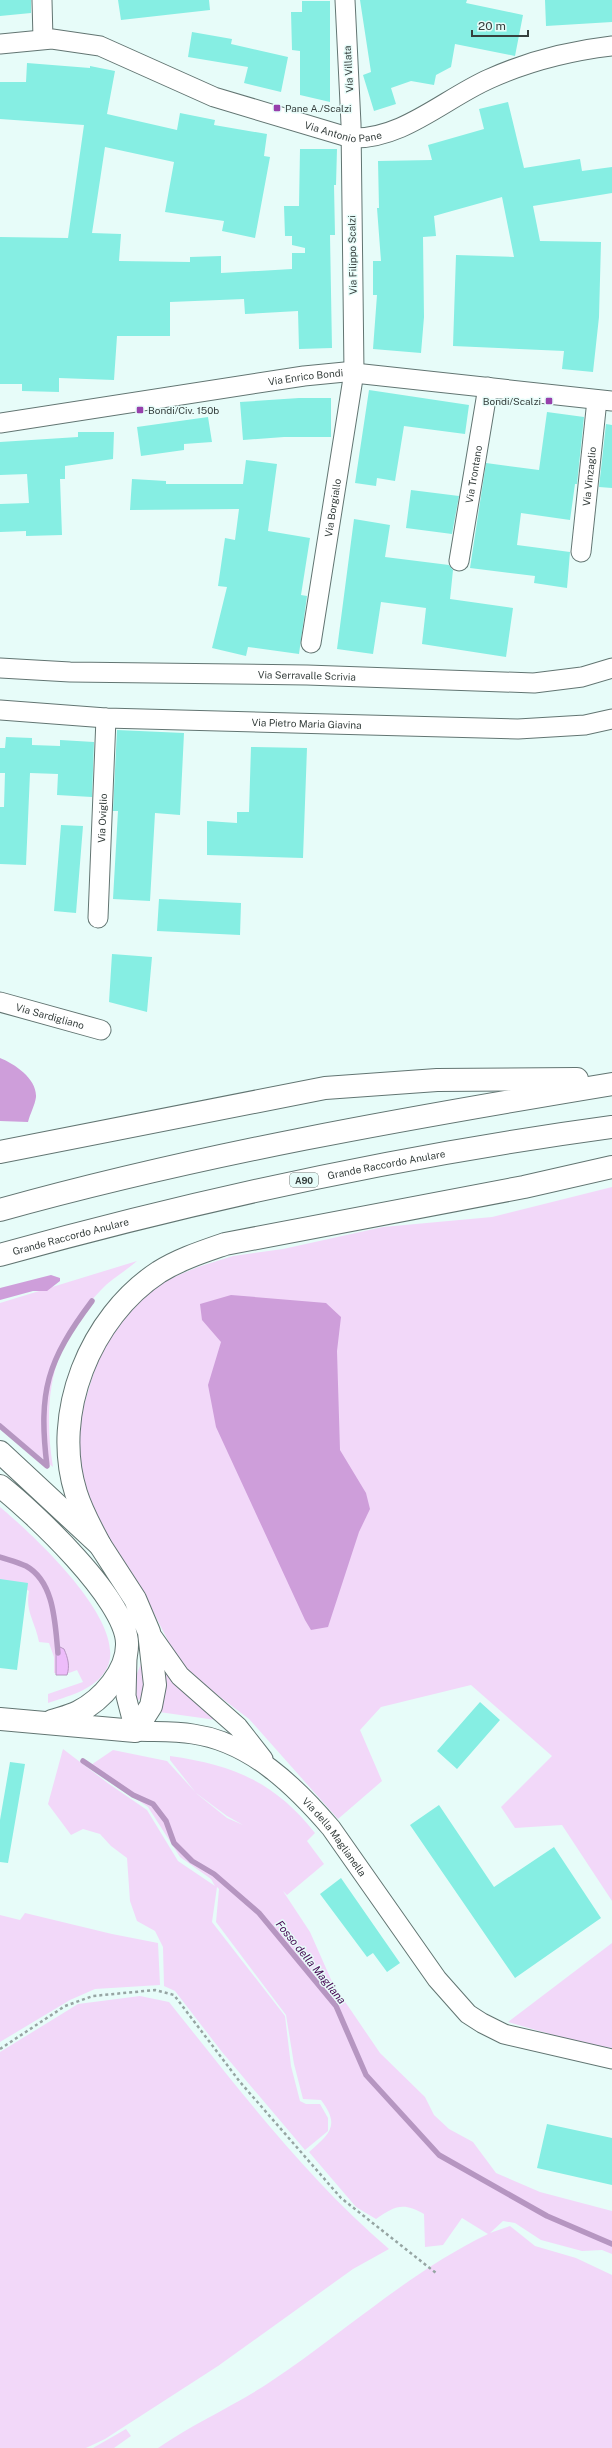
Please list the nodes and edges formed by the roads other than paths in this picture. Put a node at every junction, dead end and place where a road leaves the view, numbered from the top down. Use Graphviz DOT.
graph roads {
  1 [pos="42,0"];
  2 [pos="345,0"];
  3 [pos="43,39"];
  4 [pos="0,44"];
  5 [pos="612,46"];
  6 [pos="351,138"];
  7 [pos="354,372"];
  8 [pos="488,387"];
  9 [pos="605,400"];
  10 [pos="0,423"];
  11 [pos="581,552"];
  12 [pos="460,560"];
  13 [pos="311,642"];
  14 [pos="0,668"];
  15 [pos="612,668"];
  16 [pos="0,710"];
  17 [pos="106,718"];
  18 [pos="612,719"];
  19 [pos="98,918"];
  20 [pos="0,1002"];
  21 [pos="101,1030"];
  22 [pos="612,1079"];
  23 [pos="612,1084"];
  24 [pos="612,1127"];
  25 [pos="0,1152"];
  26 [pos="612,1168"];
  27 [pos="2,1209"];
  28 [pos="0,1255"];
  29 [pos="0,1452"];
  30 [pos="0,1486"];
  31 [pos="100,1546"];
  32 [pos="149,1632"];
  33 [pos="127,1644"];
  34 [pos="0,1719"];
  35 [pos="45,1724"];
  36 [pos="135,1730"];
  37 [pos="273,1771"];
  38 [pos="612,2059"];
  1 -- 3 [label="street"];
  2 -- 6 [label="street, Via Villata"];
  3 -- 4 [label="street, Via Antonio Pane"];
  3 -- 6 [label="street, Via Antonio Pane"];
  5 -- 6 [label="street, Via Antonio Pane"];
  6 -- 7 [label="street, Via Filippo Scalzi"];
  7 -- 8 [label="street, Via Enrico Bondi"];
  7 -- 10 [label="street, Via Enrico Bondi"];
  7 -- 13 [label="street, Via Borgiallo"];
  8 -- 9 [label="street, Via Enrico Bondi"];
  8 -- 12 [label="street, Via Trontano"];
  9 -- 11 [label="street, Via Vinzaglio"];
  14 -- 15 [label="street, Via Serravalle Scrivia"];
  16 -- 17 [label="street, Via Pietro Maria Giavina"];
  17 -- 18 [label="street, Via Pietro Maria Giavina"];
  17 -- 19 [label="street, Via Oviglio"];
  20 -- 21 [label="street, Via Sardigliano"];
  22 -- 25 [label="main road"];
  23 -- 27 [label="main road"];
  24 -- 28 [label="main road, Grande Raccordo Anulare / A90"];
  26 -- 31 [label="main road"];
  29 -- 31 [label="main road"];
  30 -- 33 [label="main road"];
  31 -- 32 [label="main road"];
  32 -- 36 [label="main road"];
  32 -- 37 [label="street"];
  33 -- 35 [label="main road"];
  33 -- 36 [label="street"];
  34 -- 35 [label="main road, Via della Maglianella"];
  35 -- 36 [label="main road, Via della Maglianella"];
  36 -- 37 [label="street, Via della Maglianella"];
  37 -- 38 [label="street, Via della Maglianella"];
}
